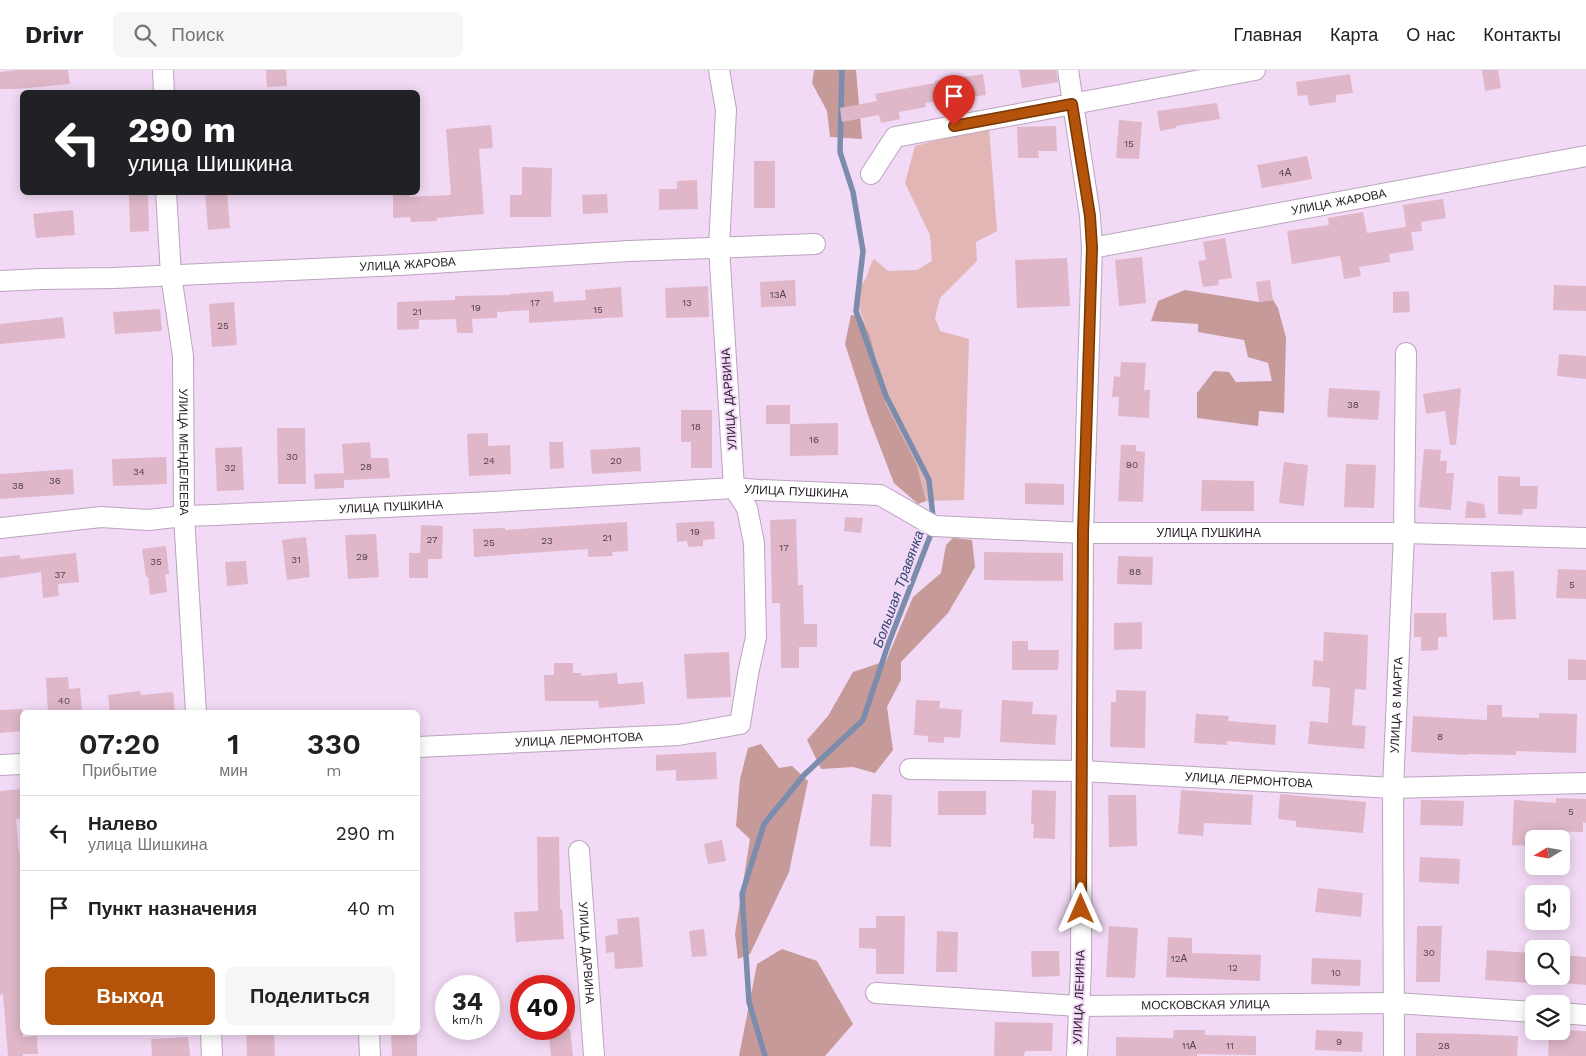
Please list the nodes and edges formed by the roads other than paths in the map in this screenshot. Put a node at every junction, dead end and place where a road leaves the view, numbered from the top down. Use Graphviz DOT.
graph roads {
  1 [pos="163,70"];
  2 [pos="719,70"];
  3 [pos="1068,70"];
  4 [pos="1255,70"];
  5 [pos="164,90"];
  6 [pos="1072,104"];
  7 [pos="1586,156"];
  8 [pos="871,174"];
  9 [pos="166,195"];
  10 [pos="815,244"];
  11 [pos="719,248"];
  12 [pos="1092,248"];
  13 [pos="171,275"];
  14 [pos="0,281"];
  15 [pos="1406,353"];
  16 [pos="734,488"];
  17 [pos="184,516"];
  18 [pos="0,528"];
  19 [pos="1083,533"];
  20 [pos="1404,533"];
  21 [pos="1586,538"];
  22 [pos="196,710"];
  23 [pos="740,724"];
  24 [pos="420,747"];
  25 [pos="20,764"];
  26 [pos="0,765"];
  27 [pos="910,768"];
  28 [pos="1082,771"];
  29 [pos="1586,783"];
  30 [pos="1393,788"];
  31 [pos="579,851"];
  32 [pos="876,993"];
  33 [pos="1395,1003"];
  34 [pos="1078,1006"];
  35 [pos="1525,1011"];
  36 [pos="1570,1014"];
  37 [pos="1586,1015"];
  38 [pos="211,1035"];
  39 [pos="369,1035"];
  40 [pos="212,1056"];
  41 [pos="370,1056"];
  42 [pos="594,1056"];
  43 [pos="1077,1056"];
  44 [pos="1394,1056"];
  1 -- 5 [label="street"];
  2 -- 11 [label="street, УЛИЦА ДАРВИНА"];
  3 -- 6 [label="street, УЛИЦА ЛЕНИНА"];
  4 -- 6 [label="street"];
  6 -- 8 [label="street"];
  6 -- 12 [label="street, УЛИЦА ЛЕНИНА"];
  7 -- 12 [label="street, УЛИЦА ЖАРОВА"];
  9 -- 13 [label="street, УЛИЦА МЕНДЕЛЕЕВА"];
  10 -- 11 [label="street, УЛИЦА ЖАРОВА"];
  11 -- 13 [label="street, УЛИЦА ЖАРОВА"];
  11 -- 16 [label="street, УЛИЦА ДАРВИНА"];
  12 -- 19 [label="street, УЛИЦА ЛЕНИНА"];
  13 -- 14 [label="street, УЛИЦА ЖАРОВА"];
  13 -- 17 [label="street, УЛИЦА МЕНДЕЛЕЕВА"];
  15 -- 20 [label="street, УЛИЦА 8 МАРТА"];
  16 -- 17 [label="street, УЛИЦА ПУШКИНА"];
  16 -- 19 [label="street, УЛИЦА ПУШКИНА"];
  16 -- 23 [label="street, УЛИЦА ДАРВИНА"];
  17 -- 18 [label="street, УЛИЦА ПУШКИНА"];
  17 -- 22 [label="street, УЛИЦА МЕНДЕЛЕЕВА"];
  19 -- 20 [label="street, УЛИЦА ПУШКИНА"];
  19 -- 28 [label="street, УЛИЦА ЛЕНИНА"];
  20 -- 21 [label="street, УЛИЦА ПУШКИНА"];
  20 -- 30 [label="street, УЛИЦА 8 МАРТА"];
  23 -- 24 [label="street, УЛИЦА ЛЕРМОНТОВА"];
  25 -- 26 [label="street"];
  27 -- 28 [label="street, УЛИЦА ЛЕРМОНТОВА"];
  28 -- 30 [label="street, УЛИЦА ЛЕРМОНТОВА"];
  28 -- 34 [label="street, УЛИЦА ЛЕНИНА"];
  29 -- 30 [label="street, УЛИЦА ЛЕРМОНТОВА"];
  30 -- 33 [label="street, УЛИЦА 8 МАРТА"];
  31 -- 42 [label="street, УЛИЦА ДАРВИНА"];
  32 -- 34 [label="street, МОСКОВСКАЯ УЛИЦА"];
  33 -- 34 [label="street, МОСКОВСКАЯ УЛИЦА"];
  33 -- 35 [label="street, МОСКОВСКАЯ УЛИЦА"];
  33 -- 44 [label="street, УЛИЦА 8 МАРТА"];
  34 -- 43 [label="street, УЛИЦА ЛЕНИНА"];
  36 -- 37 [label="street"];
  38 -- 40 [label="street"];
  39 -- 41 [label="street"];
}
